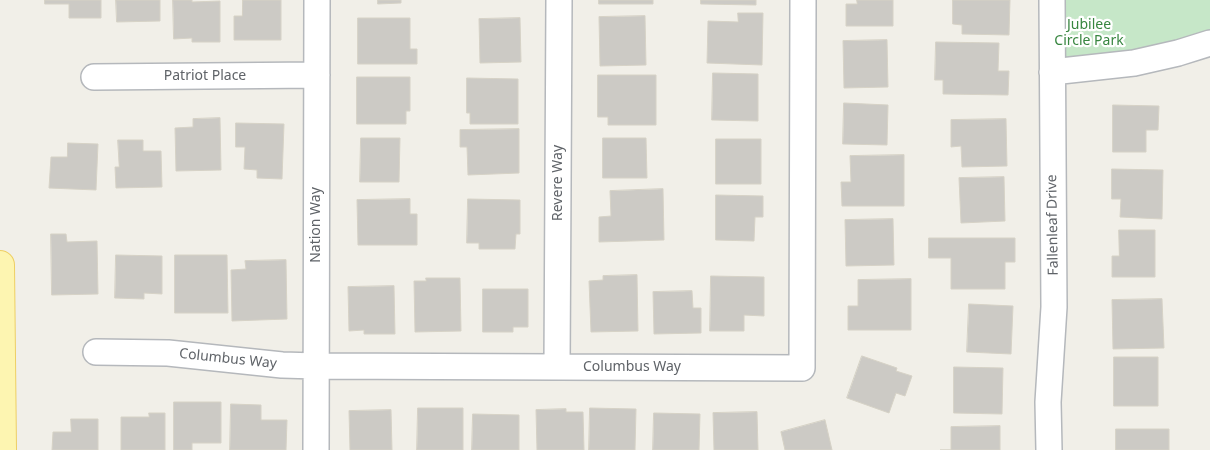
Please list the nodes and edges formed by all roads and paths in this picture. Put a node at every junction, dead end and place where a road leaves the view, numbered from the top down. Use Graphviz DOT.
graph roads {
  1 [pos="317,0"];
  2 [pos="559,0"];
  3 [pos="803,0"];
  4 [pos="1052,0"];
  5 [pos="1210,43"];
  6 [pos="1052,72"];
  7 [pos="316,75"];
  8 [pos="94,77"];
  9 [pos="0,265"];
  10 [pos="96,352"];
  11 [pos="0,357"];
  12 [pos="316,366"];
  13 [pos="557,367"];
  14 [pos="2,450"];
  15 [pos="316,450"];
  16 [pos="1049,450"];
  1 -- 7 [label="street, Nation Way"];
  2 -- 13 [label="street, Revere Way"];
  3 -- 13 [label="street, Columbus Way"];
  4 -- 6 [label="street, Fallenleaf Drive"];
  5 -- 6 [label="street"];
  6 -- 16 [label="street, Fallenleaf Drive"];
  7 -- 8 [label="street, Patriot Place"];
  7 -- 12 [label="street, Nation Way"];
  9 -- 11 [label="main road"];
  10 -- 12 [label="street, Columbus Way"];
  11 -- 14 [label="main road"];
  12 -- 13 [label="street, Columbus Way"];
  12 -- 15 [label="street, Nation Way"];
}
